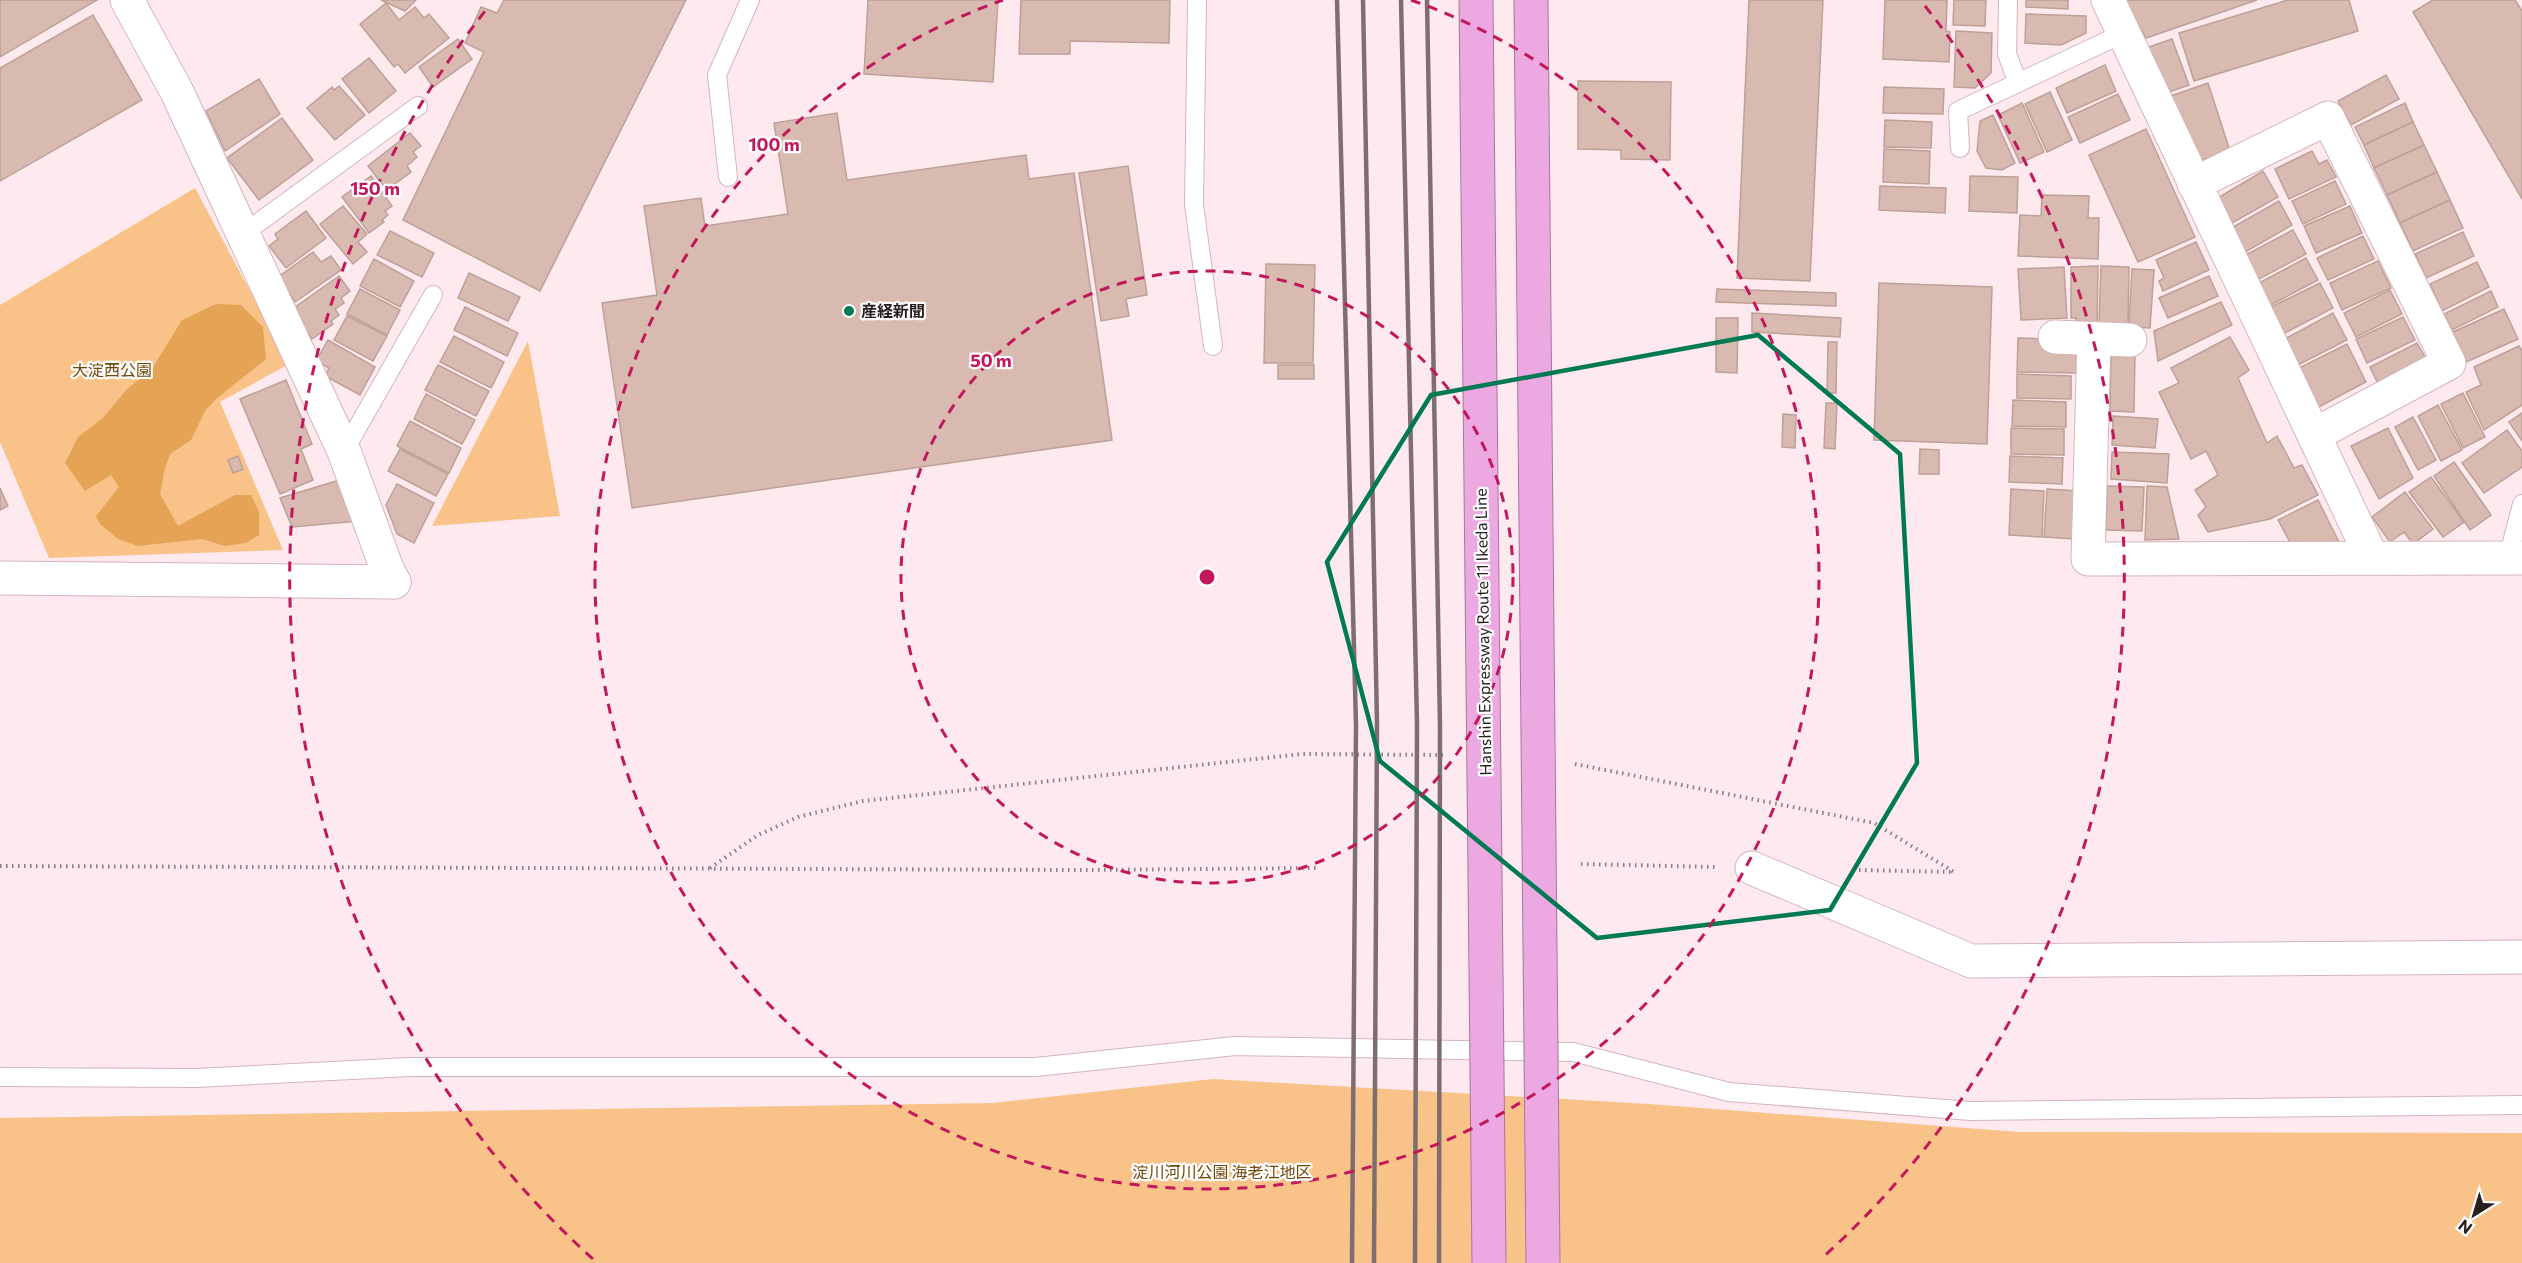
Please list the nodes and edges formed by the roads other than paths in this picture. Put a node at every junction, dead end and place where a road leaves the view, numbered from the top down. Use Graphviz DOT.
graph roads {
  1 [pos="127,0"];
  2 [pos="750,0"];
  3 [pos="1197,0"];
  4 [pos="1476,0"];
  5 [pos="1532,0"];
  6 [pos="2108,0"];
  7 [pos="2008,2"];
  8 [pos="2124,33"];
  9 [pos="2018,83"];
  10 [pos="418,106"];
  11 [pos="1960,148"];
  12 [pos="728,177"];
  13 [pos="2194,184"];
  14 [pos="243,234"];
  15 [pos="433,295"];
  16 [pos="2055,337"];
  17 [pos="2094,339"];
  18 [pos="2130,340"];
  19 [pos="1213,346"];
  20 [pos="2314,435"];
  21 [pos="344,451"];
  22 [pos="2522,504"];
  23 [pos="2372,558"];
  24 [pos="2515,558"];
  25 [pos="0,578"];
  26 [pos="1752,868"];
  27 [pos="2522,957"];
  28 [pos="0,1077"];
  29 [pos="2522,1106"];
  30 [pos="1489,1263"];
  31 [pos="1544,1263"];
  1 -- 14 [label="street"];
  2 -- 12 [label="lane"];
  3 -- 19 [label="lane"];
  4 -- 30 [label="highway, Hanshin Expressway Route 11 Ikeda Line, bridge"];
  5 -- 31 [label="highway, bridge"];
  6 -- 8 [label="street"];
  7 -- 9 [label="lane"];
  8 -- 9 [label="lane"];
  8 -- 13 [label="street"];
  9 -- 11 [label="lane"];
  10 -- 14 [label="lane"];
  13 -- 20 [label="street"];
  13 -- 20 [label="street"];
  14 -- 21 [label="street"];
  15 -- 21 [label="lane"];
  16 -- 17 [label="street"];
  17 -- 18 [label="street"];
  17 -- 23 [label="street"];
  20 -- 23 [label="street"];
  21 -- 25 [label="street"];
  22 -- 24 [label="lane"];
  23 -- 24 [label="street"];
  26 -- 27 [label="street"];
  28 -- 29 [label="lane"];
}
